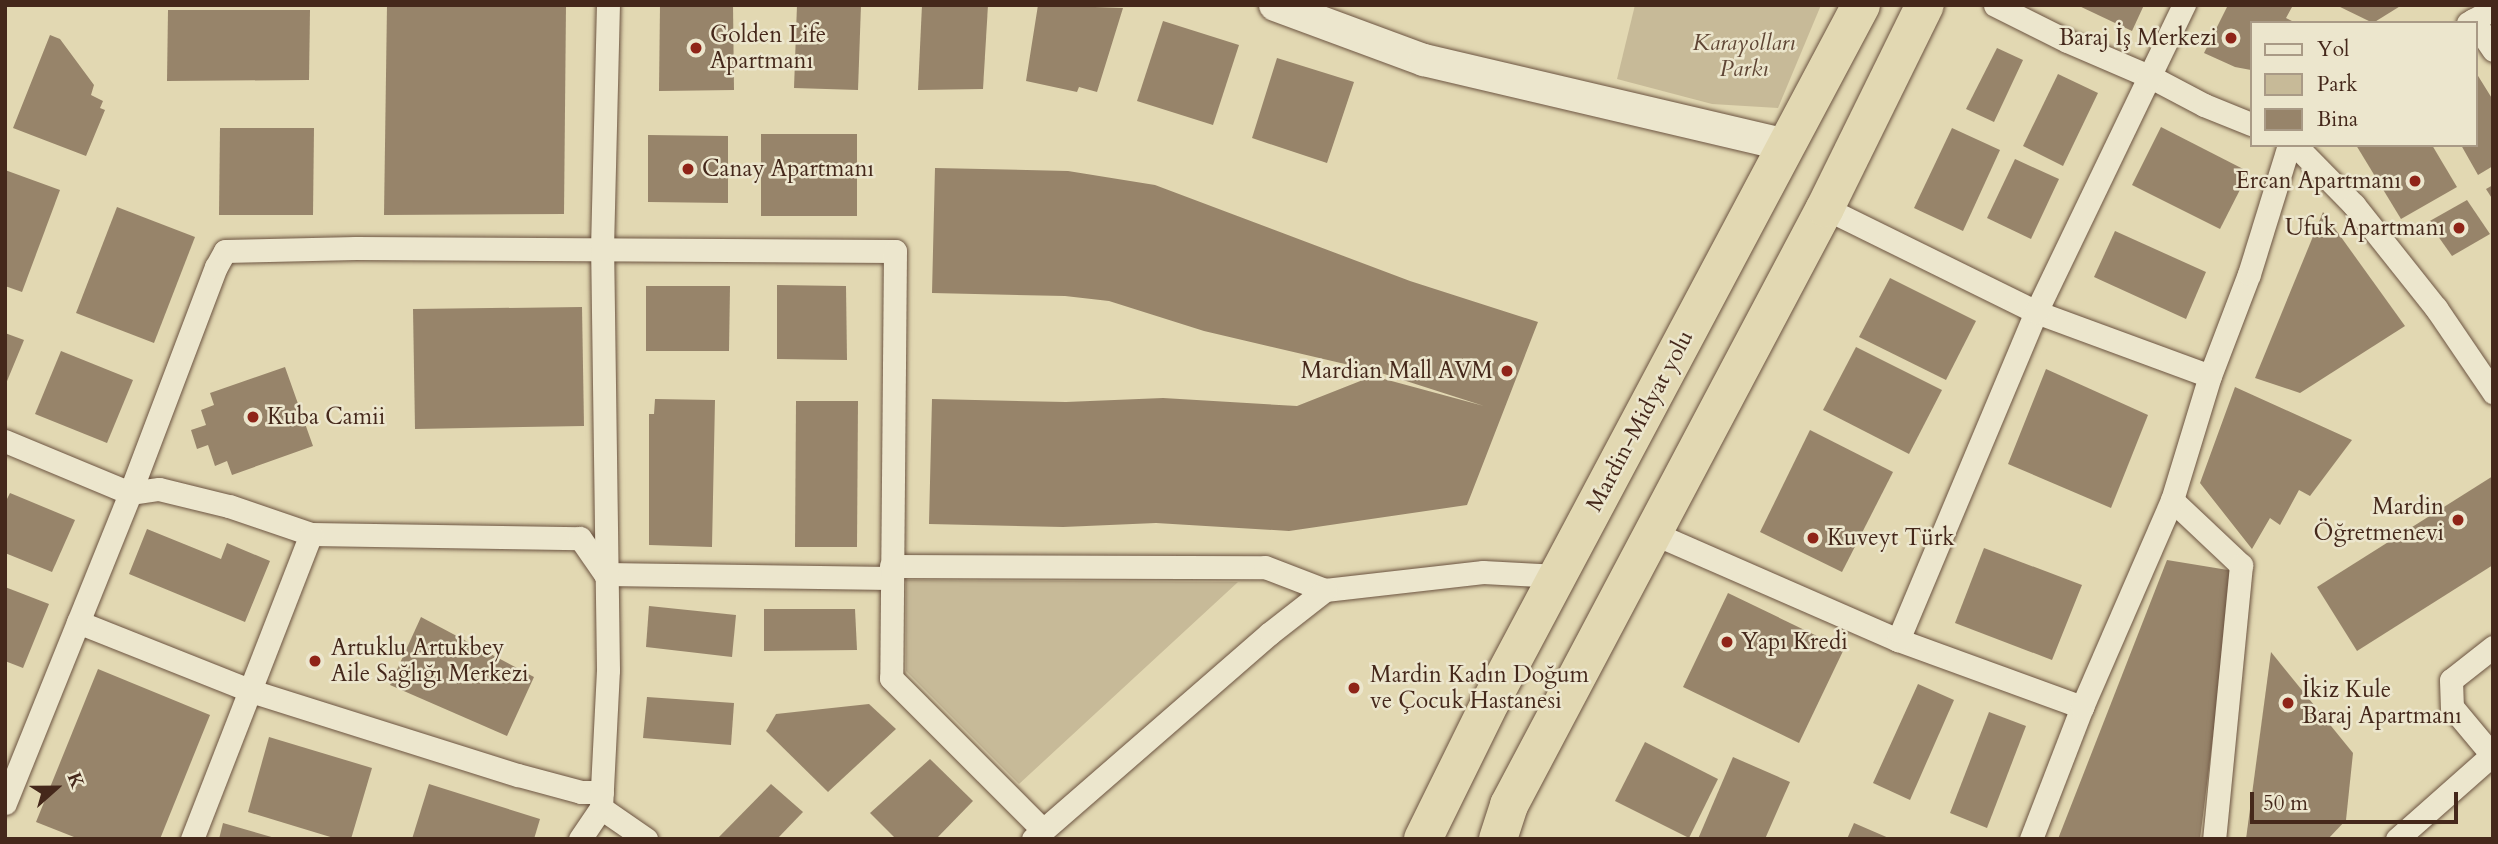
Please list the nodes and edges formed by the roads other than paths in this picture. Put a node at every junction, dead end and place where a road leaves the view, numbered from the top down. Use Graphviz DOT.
graph roads {
  1 [pos="608,5"];
  2 [pos="1275,5"];
  3 [pos="1861,5"];
  4 [pos="1925,5"];
  5 [pos="1995,5"];
  6 [pos="2184,5"];
  7 [pos="2478,17"];
  8 [pos="2493,50"];
  9 [pos="2151,77"];
  10 [pos="2250,124"];
  11 [pos="1787,145"];
  12 [pos="2288,147"];
  13 [pos="2297,147"];
  14 [pos="1825,208"];
  15 [pos="602,249"];
  16 [pos="2036,312"];
  17 [pos="2210,376"];
  18 [pos="2493,392"];
  19 [pos="5,441"];
  20 [pos="131,493"];
  21 [pos="2172,500"];
  22 [pos="1653,533"];
  23 [pos="311,534"];
  24 [pos="890,572"];
  25 [pos="605,574"];
  26 [pos="1558,576"];
  27 [pos="1325,590"];
  28 [pos="78,622"];
  29 [pos="1898,640"];
  30 [pos="2493,647"];
  31 [pos="251,691"];
  32 [pos="2082,707"];
  33 [pos="2492,756"];
  34 [pos="601,800"];
  35 [pos="5,803"];
  36 [pos="1038,834"];
  37 [pos="192,839"];
  38 [pos="580,839"];
  39 [pos="629,839"];
  40 [pos="646,839"];
  41 [pos="1423,839"];
  42 [pos="1498,839"];
  43 [pos="2031,839"];
  44 [pos="2214,839"];
  45 [pos="2397,839"];
  1 -- 15 [label="street"];
  2 -- 11 [label="street"];
  3 -- 11 [label="highway, Mardin-Midyat yolu"];
  4 -- 14 [label="highway"];
  5 -- 9 [label="street"];
  6 -- 9 [label="street"];
  7 -- 8 [label="street"];
  9 -- 10 [label="street"];
  9 -- 16 [label="street"];
  11 -- 26 [label="highway, Mardin-Midyat yolu"];
  12 -- 17 [label="street"];
  13 -- 18 [label="street"];
  14 -- 16 [label="street"];
  14 -- 22 [label="highway"];
  15 -- 20 [label="street"];
  15 -- 24 [label="street"];
  15 -- 25 [label="street"];
  16 -- 17 [label="street"];
  16 -- 29 [label="street"];
  17 -- 21 [label="street"];
  19 -- 20 [label="street"];
  20 -- 23 [label="street"];
  20 -- 28 [label="street"];
  21 -- 32 [label="street"];
  21 -- 44 [label="street"];
  22 -- 29 [label="street"];
  22 -- 42 [label="highway"];
  23 -- 25 [label="street"];
  23 -- 31 [label="street"];
  24 -- 25 [label="street"];
  24 -- 27 [label="street"];
  24 -- 36 [label="street"];
  25 -- 34 [label="street"];
  26 -- 27 [label="street"];
  26 -- 41 [label="highway, Mardin-Midyat yolu"];
  27 -- 36 [label="street"];
  28 -- 31 [label="street"];
  28 -- 35 [label="street"];
  29 -- 32 [label="street"];
  30 -- 33 [label="street"];
  31 -- 34 [label="street"];
  31 -- 37 [label="street"];
  32 -- 43 [label="street"];
  33 -- 45 [label="street"];
  34 -- 38 [label="street"];
  34 -- 39 [label="street"];
  34 -- 40 [label="street"];
}
